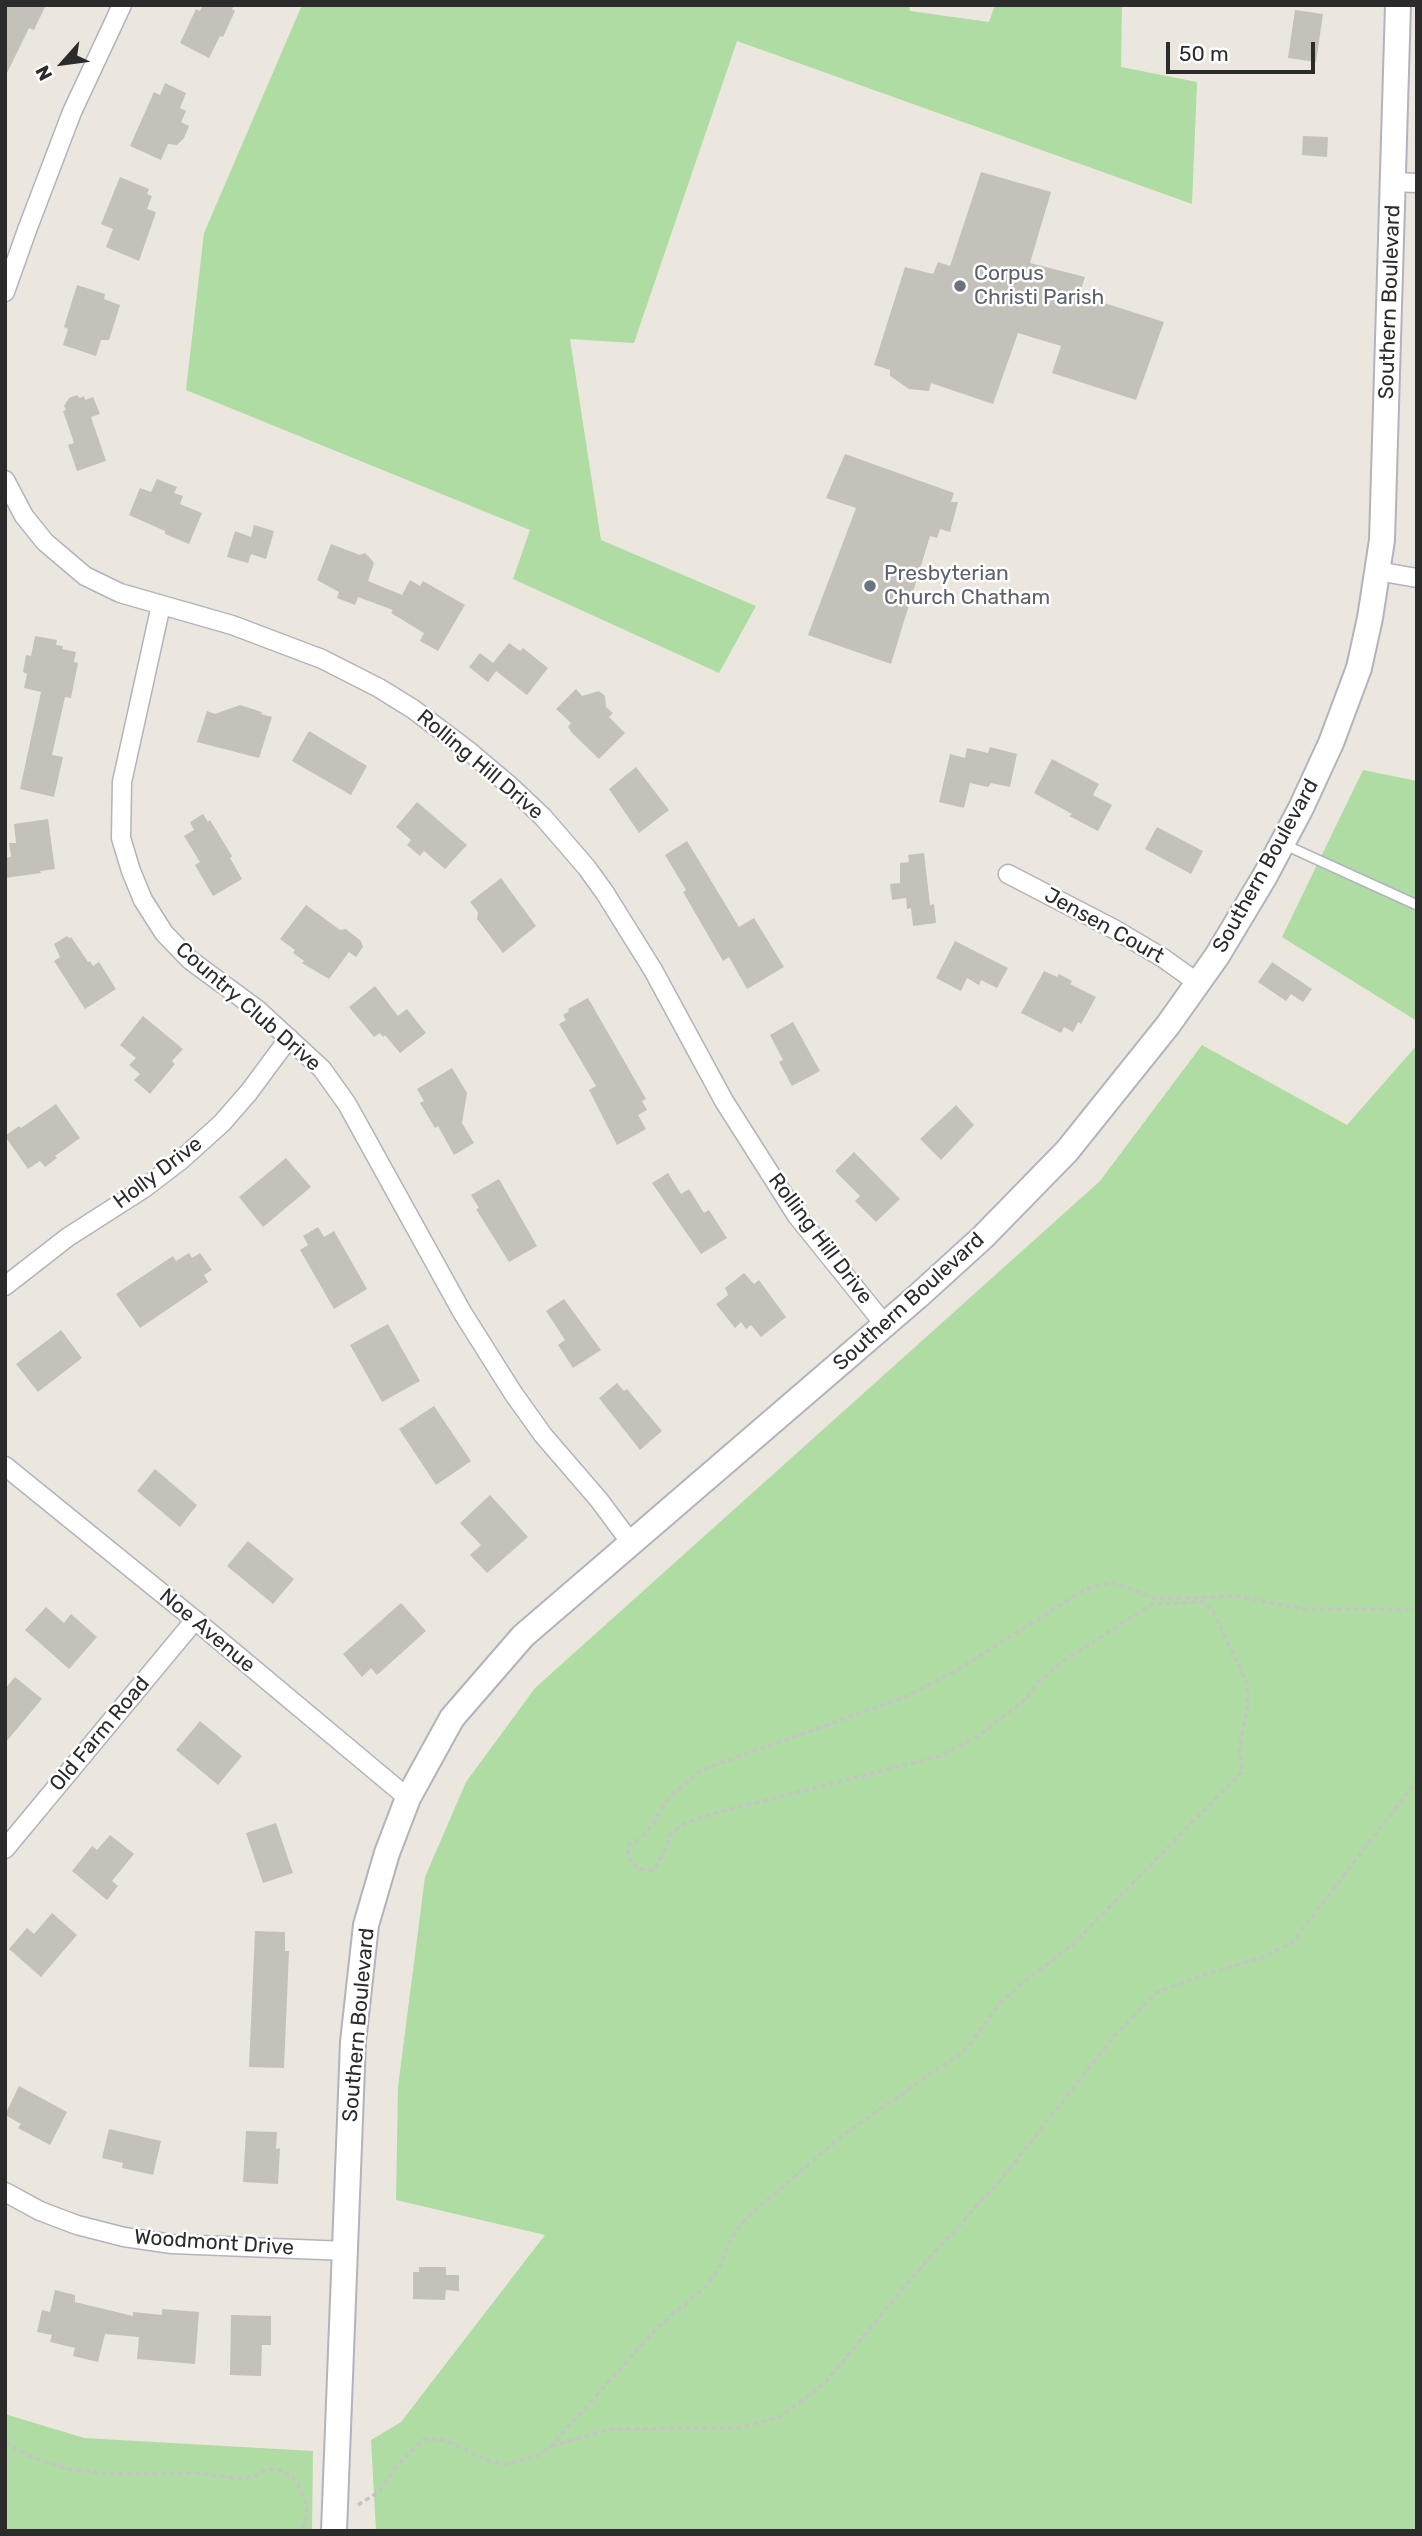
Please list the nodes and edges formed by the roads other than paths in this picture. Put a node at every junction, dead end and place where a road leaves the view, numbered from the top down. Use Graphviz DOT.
graph roads {
  1 [pos="122,5"];
  2 [pos="1398,5"];
  3 [pos="1405,182"];
  4 [pos="5,292"];
  5 [pos="5,480"];
  6 [pos="1377,571"];
  7 [pos="1417,578"];
  8 [pos="161,606"];
  9 [pos="1282,844"];
  10 [pos="1008,874"];
  11 [pos="1417,905"];
  12 [pos="1198,983"];
  13 [pos="289,1038"];
  14 [pos="5,1286"];
  15 [pos="885,1325"];
  16 [pos="5,1466"];
  17 [pos="631,1543"];
  18 [pos="195,1620"];
  19 [pos="408,1798"];
  20 [pos="5,1849"];
  21 [pos="5,2192"];
  22 [pos="347,2250"];
  23 [pos="334,2519"];
  1 -- 4 [label="street"];
  2 -- 3 [label="main road, Southern Boulevard"];
  3 -- 6 [label="main road, Southern Boulevard"];
  5 -- 8 [label="street, Rolling Hill Drive"];
  6 -- 7 [label="street"];
  6 -- 9 [label="main road, Southern Boulevard"];
  8 -- 13 [label="street, Country Club Drive"];
  8 -- 15 [label="street, Rolling Hill Drive"];
  9 -- 11 [label="lane"];
  9 -- 12 [label="main road, Southern Boulevard"];
  10 -- 12 [label="street, Jensen Court"];
  12 -- 15 [label="main road, Southern Boulevard"];
  13 -- 14 [label="street, Holly Drive"];
  13 -- 17 [label="street, Country Club Drive"];
  15 -- 17 [label="main road, Southern Boulevard"];
  16 -- 18 [label="street, Noe Avenue"];
  17 -- 19 [label="main road, Southern Boulevard"];
  18 -- 19 [label="street, Noe Avenue"];
  18 -- 20 [label="street, Old Farm Road"];
  19 -- 22 [label="main road, Southern Boulevard"];
  21 -- 22 [label="street, Woodmont Drive"];
  22 -- 23 [label="main road, Southern Boulevard"];
}
